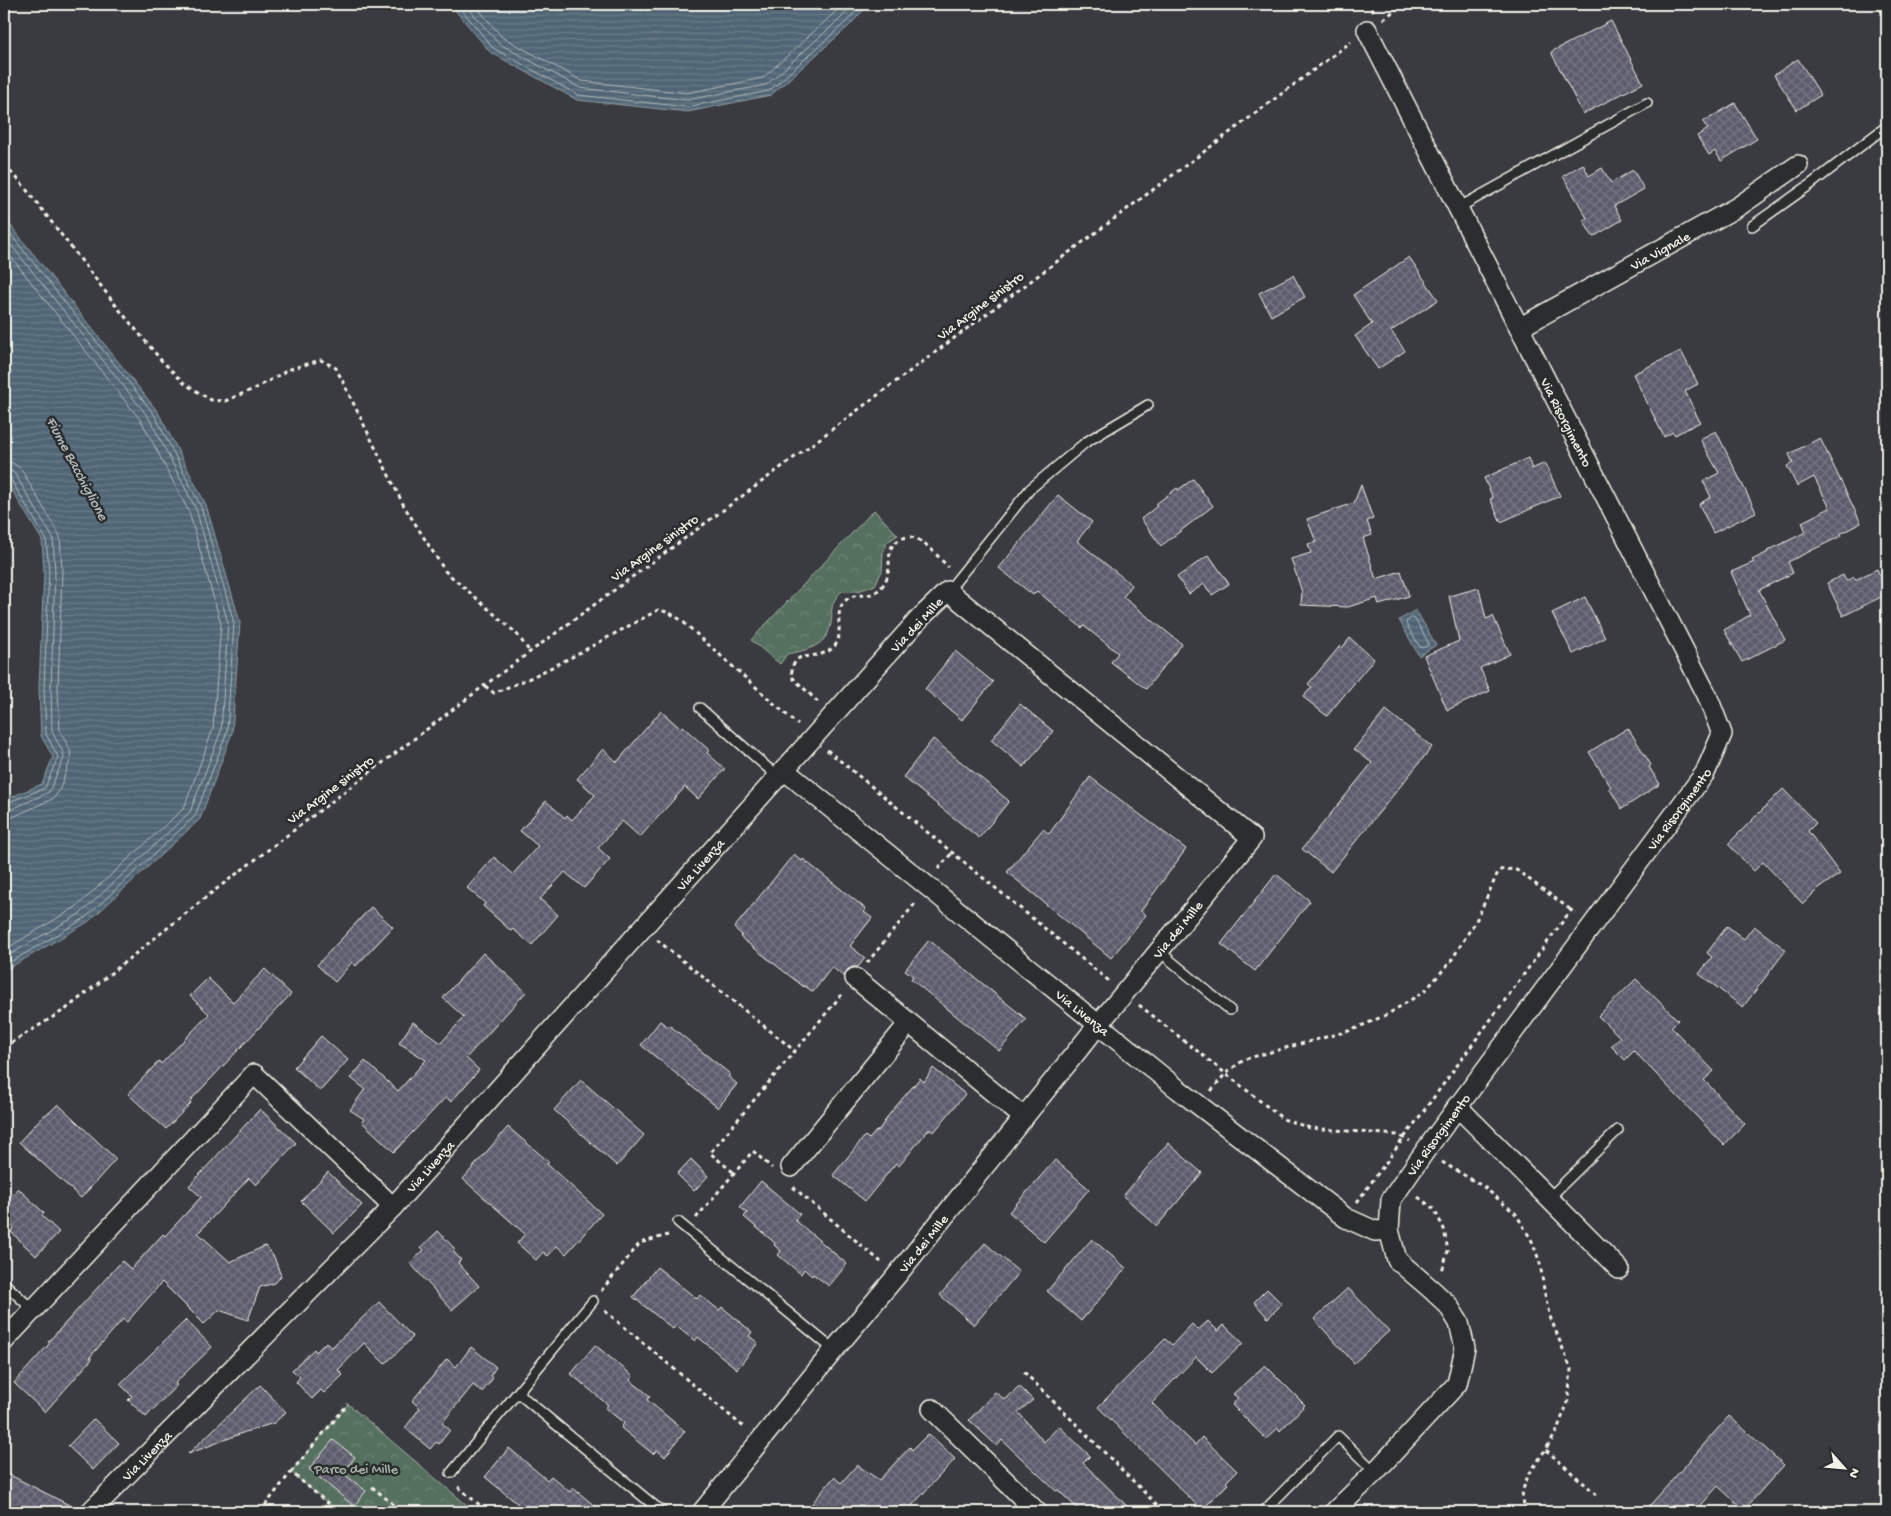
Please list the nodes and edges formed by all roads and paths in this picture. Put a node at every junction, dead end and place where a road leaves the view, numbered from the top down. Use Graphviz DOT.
graph roads {
  1 [pos="1367,30"];
  2 [pos="1320,65"];
  3 [pos="1647,103"];
  4 [pos="1887,126"];
  5 [pos="1798,165"];
  6 [pos="4,166"];
  7 [pos="1458,208"];
  8 [pos="1752,226"];
  9 [pos="1519,328"];
  10 [pos="1148,405"];
  11 [pos="953,583"];
  12 [pos="530,652"];
  13 [pos="485,686"];
  14 [pos="700,708"];
  15 [pos="834,715"];
  16 [pos="813,739"];
  17 [pos="781,774"];
  18 [pos="952,853"];
  19 [pos="925,885"];
  20 [pos="1571,910"];
  21 [pos="1591,926"];
  22 [pos="642,928"];
  23 [pos="1159,951"];
  24 [pos="855,978"];
  25 [pos="1124,993"];
  26 [pos="1230,1010"];
  27 [pos="909,1023"];
  28 [pos="1098,1024"];
  29 [pos="4,1047"];
  30 [pos="794,1051"];
  31 [pos="1226,1074"];
  32 [pos="1209,1093"];
  33 [pos="1458,1106"];
  34 [pos="1023,1117"];
  35 [pos="1618,1130"];
  36 [pos="1404,1137"];
  37 [pos="1424,1150"];
  38 [pos="733,1172"];
  39 [pos="784,1173"];
  40 [pos="1401,1184"];
  41 [pos="1549,1198"];
  42 [pos="1350,1203"];
  43 [pos="393,1207"];
  44 [pos="678,1222"];
  45 [pos="687,1230"];
  46 [pos="1389,1230"];
  47 [pos="1618,1269"];
  48 [pos="893,1280"];
  49 [pos="4,1283"];
  50 [pos="1432,1290"];
  51 [pos="593,1301"];
  52 [pos="33,1310"];
  53 [pos="4,1342"];
  54 [pos="834,1350"];
  55 [pos="1024,1372"];
  56 [pos="518,1393"];
  57 [pos="348,1404"];
  58 [pos="932,1409"];
  59 [pos="760,1441"];
  60 [pos="1546,1450"];
  61 [pos="291,1472"];
  62 [pos="1375,1472"];
  63 [pos="451,1473"];
  64 [pos="372,1487"];
  65 [pos="1596,1494"];
  66 [pos="659,1510"];
  67 [pos="1342,1510"];
  68 [pos="90,1512"];
  69 [pos="260,1512"];
  70 [pos="338,1512"];
  71 [pos="403,1512"];
  72 [pos="488,1512"];
  73 [pos="702,1512"];
  74 [pos="1037,1512"];
  75 [pos="1164,1512"];
  76 [pos="1263,1512"];
  77 [pos="1525,1512"];
  1 -- 7 [label="street, Via Risorgimento"];
  2 -- 12 [label="path, Via Argine sinistro"];
  3 -- 7 [label="lane"];
  4 -- 8 [label="lane"];
  5 -- 9 [label="street, Via Vignale"];
  6 -- 12 [label="path"];
  7 -- 9 [label="street, Via Risorgimento"];
  9 -- 21 [label="street, Via Risorgimento"];
  10 -- 11 [label="lane"];
  11 -- 15 [label="street, Via dei Mille"];
  11 -- 15 [label="path"];
  11 -- 23 [label="street, Via dei Mille"];
  12 -- 13 [label="path, Via Argine sinistro"];
  13 -- 16 [label="path"];
  13 -- 29 [label="path, Via Argine sinistro"];
  14 -- 17 [label="lane"];
  15 -- 16 [label="street, Via dei Mille"];
  16 -- 17 [label="street, Via dei Mille"];
  16 -- 18 [label="path"];
  17 -- 19 [label="street, Via Livenza"];
  17 -- 22 [label="street, Via Livenza"];
  18 -- 19 [label="path"];
  18 -- 25 [label="path"];
  19 -- 24 [label="path"];
  19 -- 28 [label="street, Via Livenza"];
  20 -- 21 [label="path"];
  20 -- 31 [label="path"];
  20 -- 36 [label="path"];
  21 -- 33 [label="street, Via Risorgimento"];
  22 -- 30 [label="path"];
  22 -- 43 [label="street, Via Livenza"];
  23 -- 25 [label="street, Via dei Mille"];
  23 -- 26 [label="lane"];
  24 -- 27 [label="street"];
  24 -- 30 [label="path"];
  25 -- 28 [label="street, Via dei Mille"];
  25 -- 31 [label="path"];
  27 -- 34 [label="street"];
  27 -- 39 [label="street"];
  28 -- 34 [label="street, Via dei Mille"];
  28 -- 46 [label="street, Via Livenza"];
  30 -- 38 [label="path"];
  31 -- 32 [label="path"];
  31 -- 36 [label="path"];
  33 -- 37 [label="street, Via Risorgimento"];
  33 -- 41 [label="street"];
  34 -- 48 [label="street, Via dei Mille"];
  35 -- 41 [label="lane"];
  36 -- 37 [label="path"];
  36 -- 42 [label="path"];
  37 -- 40 [label="street, Via Risorgimento"];
  37 -- 60 [label="path"];
  38 -- 39 [label="path"];
  38 -- 45 [label="path"];
  39 -- 48 [label="path"];
  40 -- 46 [label="street, Via Risorgimento"];
  40 -- 50 [label="path"];
  41 -- 47 [label="street"];
  43 -- 52 [label="street"];
  43 -- 68 [label="street, Via Livenza"];
  44 -- 45 [label="lane"];
  45 -- 51 [label="path"];
  45 -- 54 [label="lane"];
  46 -- 50 [label="street, Via Risorgimento"];
  48 -- 54 [label="street, Via dei Mille"];
  49 -- 52 [label="lane"];
  50 -- 62 [label="street, Via Risorgimento"];
  51 -- 56 [label="lane"];
  51 -- 59 [label="path"];
  52 -- 53 [label="street"];
  54 -- 59 [label="street, Via dei Mille"];
  55 -- 75 [label="path"];
  56 -- 63 [label="lane"];
  56 -- 66 [label="lane"];
  57 -- 61 [label="path"];
  58 -- 74 [label="street"];
  59 -- 73 [label="street, Via dei Mille"];
  60 -- 65 [label="path"];
  60 -- 77 [label="path"];
  61 -- 69 [label="path"];
  61 -- 70 [label="path"];
  62 -- 67 [label="street, Via Risorgimento"];
  62 -- 76 [label="lane"];
  63 -- 72 [label="path"];
  64 -- 71 [label="path"];
}
